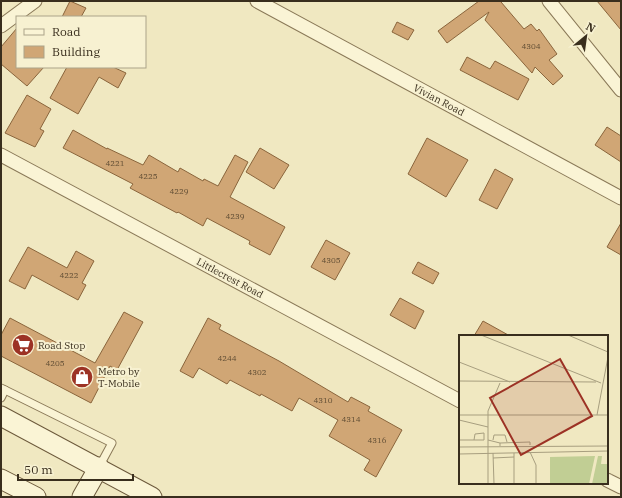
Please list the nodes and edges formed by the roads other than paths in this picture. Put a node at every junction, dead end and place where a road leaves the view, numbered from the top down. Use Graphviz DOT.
graph roads {
  1 [pos="35,1"];
  2 [pos="257,1"];
  3 [pos="549,1"];
  4 [pos="1,26"];
  5 [pos="621,90"];
  6 [pos="1,155"];
  7 [pos="621,198"];
  8 [pos="3,389"];
  9 [pos="1,398"];
  10 [pos="459,400"];
  11 [pos="1,416"];
  12 [pos="99,467"];
  13 [pos="1,479"];
  14 [pos="608,480"];
  15 [pos="621,487"];
  16 [pos="36,497"];
  17 [pos="82,497"];
  18 [pos="152,497"];
  1 -- 4 [label="street"];
  2 -- 7 [label="street, Vivian Road"];
  3 -- 5 [label="street"];
  6 -- 10 [label="street, Littlecrest Road"];
  8 -- 9 [label="lane"];
  8 -- 12 [label="lane"];
  11 -- 12 [label="main road"];
  12 -- 17 [label="main road"];
  12 -- 18 [label="main road"];
  13 -- 16 [label="main road"];
  14 -- 15 [label="street"];
}
